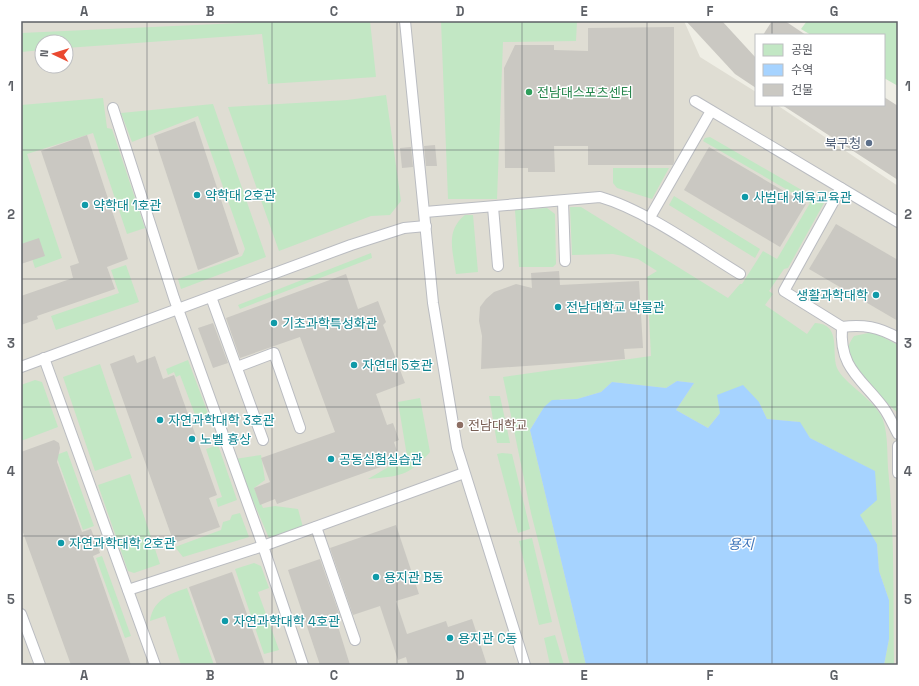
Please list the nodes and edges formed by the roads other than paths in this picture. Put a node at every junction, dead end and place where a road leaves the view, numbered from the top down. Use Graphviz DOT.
graph roads {
  1 [pos="405,21"];
  2 [pos="695,101"];
  3 [pos="113,108"];
  4 [pos="711,111"];
  5 [pos="841,188"];
  6 [pos="563,201"];
  7 [pos="493,207"];
  8 [pos="425,212"];
  9 [pos="649,219"];
  10 [pos="898,222"];
  11 [pos="426,226"];
  12 [pos="565,261"];
  13 [pos="498,266"];
  14 [pos="740,274"];
  15 [pos="211,297"];
  16 [pos="177,308"];
  17 [pos="842,327"];
  18 [pos="898,338"];
  19 [pos="44,358"];
  20 [pos="21,367"];
  21 [pos="236,367"];
  22 [pos="300,428"];
  23 [pos="898,434"];
  24 [pos="263,440"];
  25 [pos="898,446"];
  26 [pos="898,472"];
  27 [pos="464,473"];
  28 [pos="316,527"];
  29 [pos="263,546"];
  30 [pos="128,590"];
  31 [pos="21,614"];
  32 [pos="355,640"];
  33 [pos="40,665"];
  34 [pos="155,665"];
  35 [pos="303,665"];
  36 [pos="525,665"];
  1 -- 8 [label="lane"];
  2 -- 4 [label="lane"];
  3 -- 16 [label="lane"];
  4 -- 5 [label="lane"];
  4 -- 9 [label="lane"];
  5 -- 10 [label="lane"];
  5 -- 17 [label="lane"];
  6 -- 7 [label="lane"];
  6 -- 9 [label="lane"];
  6 -- 12 [label="lane"];
  7 -- 8 [label="lane"];
  7 -- 13 [label="lane"];
  8 -- 11 [label="lane"];
  9 -- 14 [label="lane"];
  11 -- 15 [label="lane"];
  11 -- 27 [label="lane"];
  15 -- 16 [label="lane"];
  15 -- 21 [label="lane"];
  16 -- 19 [label="lane"];
  16 -- 29 [label="lane"];
  17 -- 18 [label="lane"];
  17 -- 23 [label="lane"];
  19 -- 20 [label="lane"];
  19 -- 30 [label="lane"];
  21 -- 22 [label="lane"];
  21 -- 24 [label="lane"];
  25 -- 26 [label="lane"];
  27 -- 28 [label="lane"];
  27 -- 36 [label="lane"];
  28 -- 29 [label="lane"];
  28 -- 32 [label="lane"];
  29 -- 30 [label="lane"];
  29 -- 35 [label="lane"];
  30 -- 34 [label="lane"];
  31 -- 33 [label="lane"];
}
